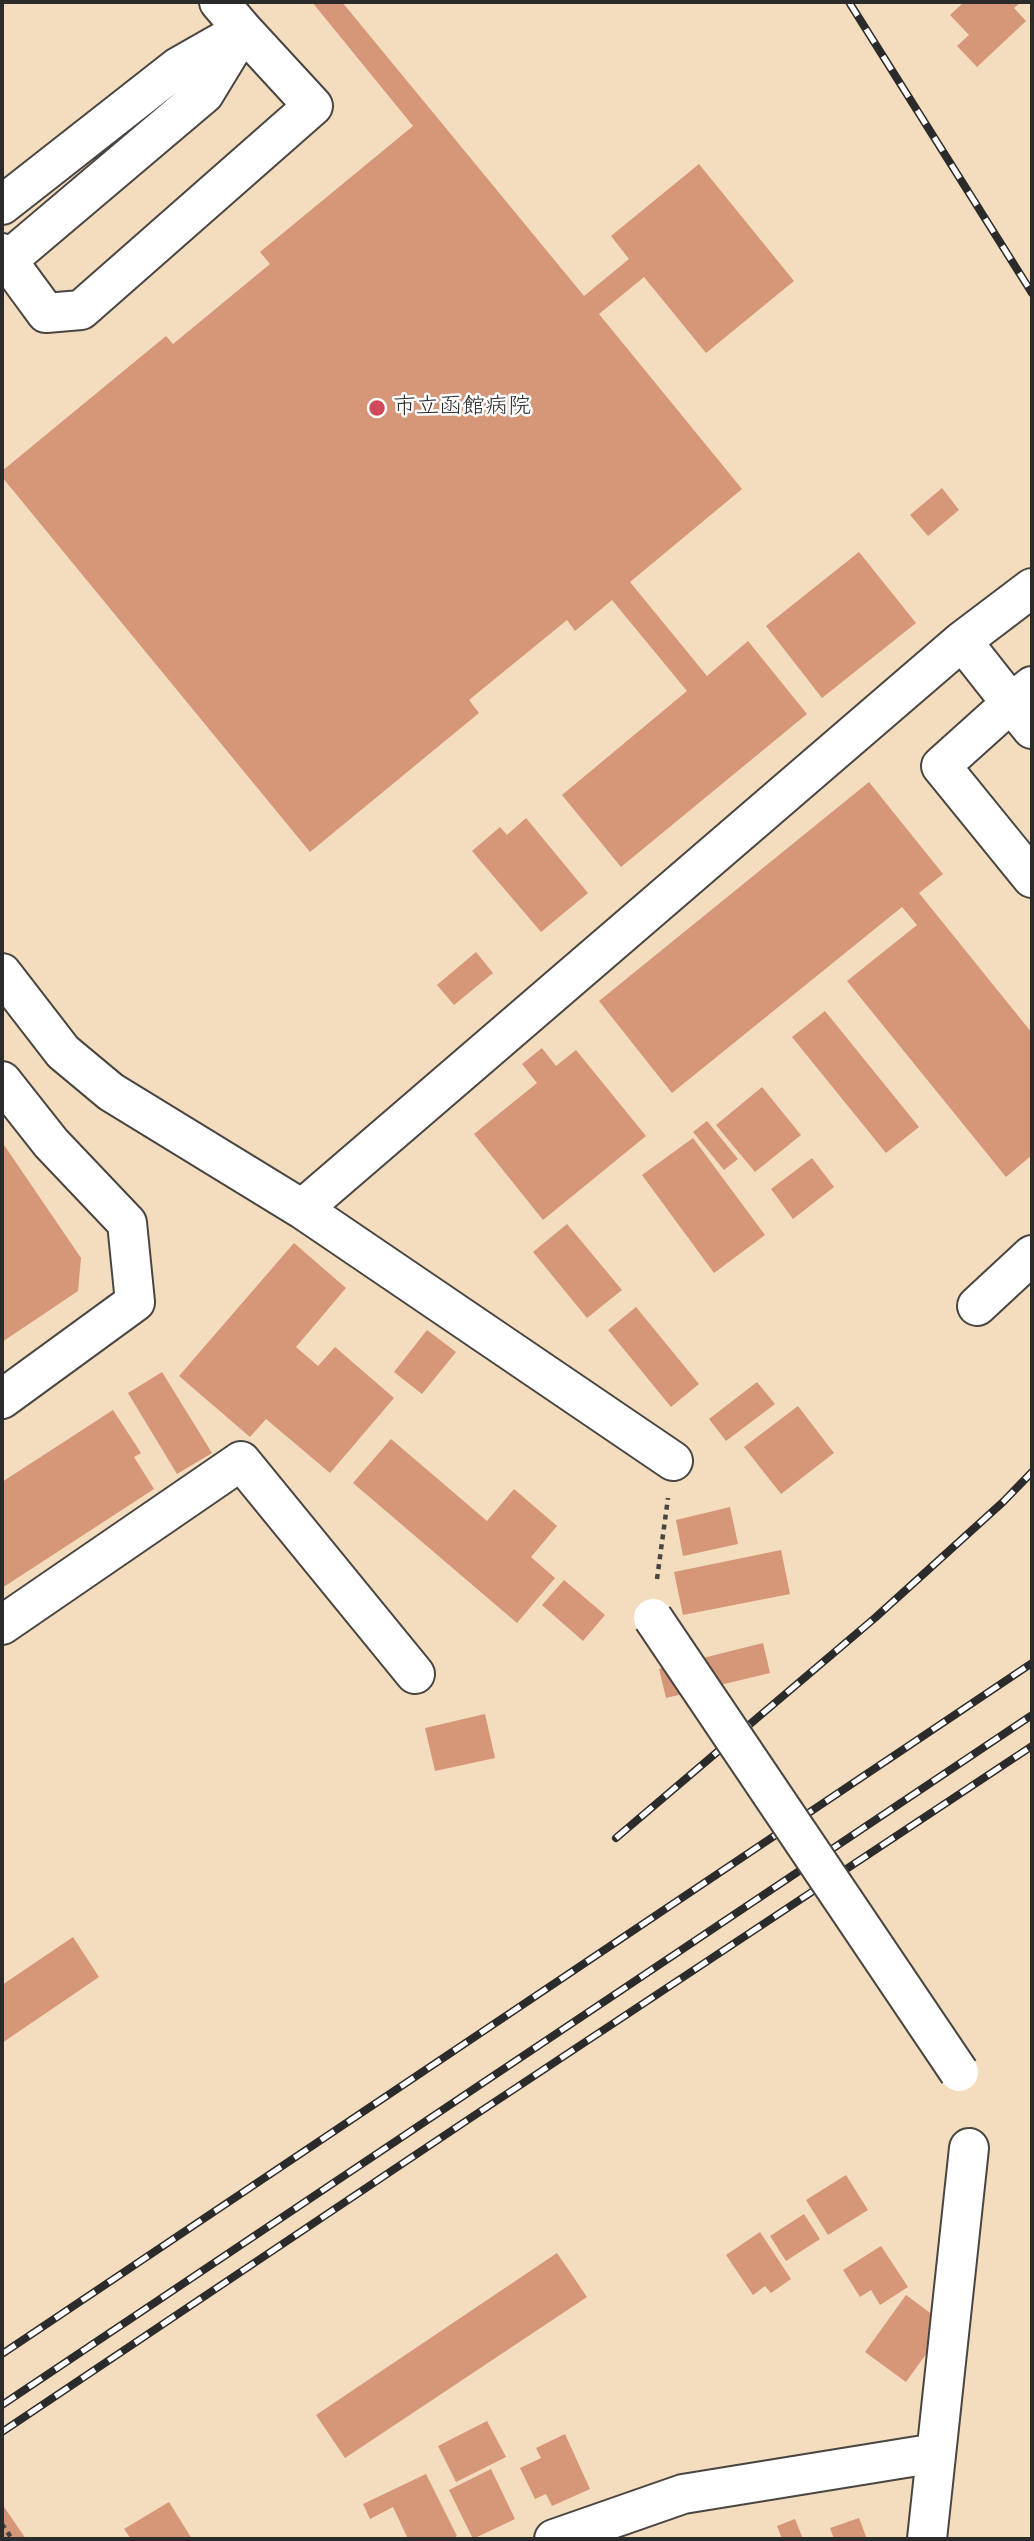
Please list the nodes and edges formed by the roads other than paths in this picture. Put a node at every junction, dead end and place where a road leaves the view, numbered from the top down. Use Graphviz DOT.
graph roads {
  1 [pos="231,16"];
  2 [pos="2,205"];
  3 [pos="4,259"];
  4 [pos="1032,588"];
  5 [pos="962,641"];
  6 [pos="1025,706"];
  7 [pos="1032,878"];
  8 [pos="2,973"];
  9 [pos="2,1081"];
  10 [pos="302,1209"];
  11 [pos="1032,1255"];
  12 [pos="977,1306"];
  13 [pos="2,1399"];
  14 [pos="673,1461"];
  15 [pos="653,1618"];
  16 [pos="2,1625"];
  17 [pos="415,1674"];
  18 [pos="959,2072"];
  19 [pos="969,2148"];
  20 [pos="936,2453"];
  21 [pos="554,2539"];
  22 [pos="927,2539"];
  1 -- 2 [label="street"];
  1 -- 3 [label="street"];
  1 -- 3 [label="street"];
  4 -- 5 [label="street"];
  5 -- 6 [label="street"];
  5 -- 10 [label="street"];
  6 -- 7 [label="street"];
  8 -- 10 [label="street"];
  9 -- 13 [label="street"];
  10 -- 14 [label="street"];
  11 -- 12 [label="street"];
  15 -- 18 [label="street, bridge"];
  16 -- 17 [label="street"];
  19 -- 20 [label="street"];
  20 -- 21 [label="street"];
  20 -- 22 [label="street"];
}
